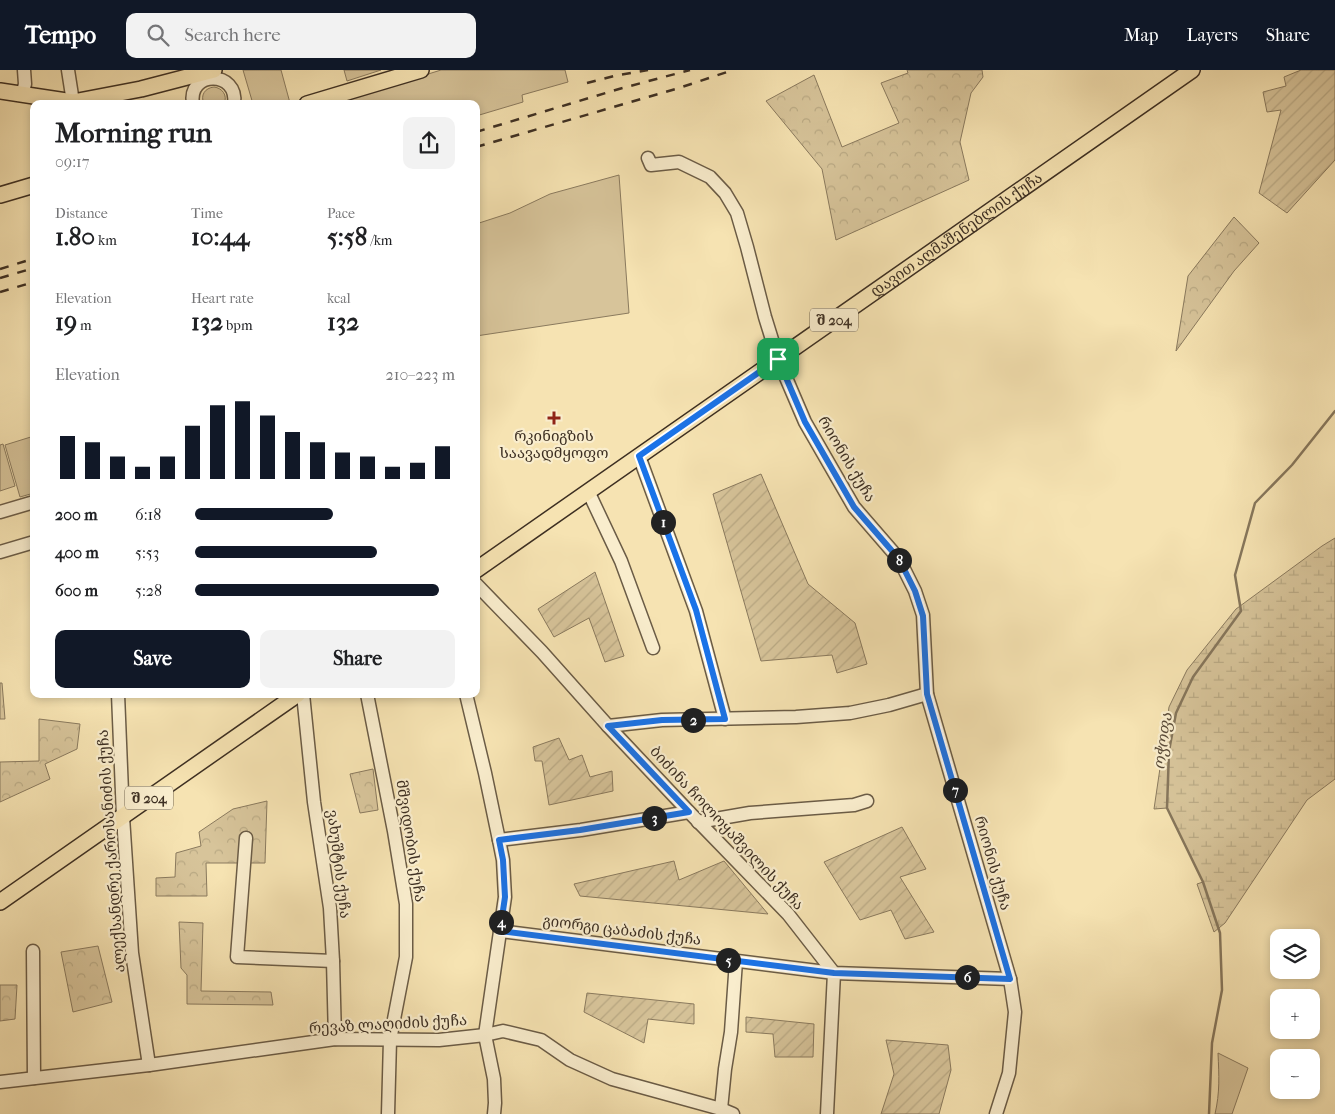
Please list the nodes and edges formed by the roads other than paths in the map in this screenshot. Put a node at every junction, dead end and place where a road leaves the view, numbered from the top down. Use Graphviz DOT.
graph roads {
  1 [pos="24,70"];
  2 [pos="68,70"];
  3 [pos="421,70"];
  4 [pos="1192,70"];
  5 [pos="200,76"];
  6 [pos="0,91"];
  7 [pos="22,95"];
  8 [pos="58,100"];
  9 [pos="73,100"];
  10 [pos="83,100"];
  11 [pos="192,100"];
  12 [pos="234,100"];
  13 [pos="320,100"];
  14 [pos="648,158"];
  15 [pos="30,186"];
  16 [pos="0,195"];
  17 [pos="778,359"];
  18 [pos="639,456"];
  19 [pos="588,491"];
  20 [pos="30,503"];
  21 [pos="0,512"];
  22 [pos="30,543"];
  23 [pos="0,552"];
  24 [pos="480,567"];
  25 [pos="480,588"];
  26 [pos="652,648"];
  27 [pos="927,694"];
  28 [pos="118,698"];
  29 [pos="292,698"];
  30 [pos="302,698"];
  31 [pos="369,698"];
  32 [pos="467,698"];
  33 [pos="725,719"];
  34 [pos="608,726"];
  35 [pos="868,801"];
  36 [pos="689,812"];
  37 [pos="123,816"];
  38 [pos="698,822"];
  39 [pos="246,838"];
  40 [pos="499,840"];
  41 [pos="0,902"];
  42 [pos="500,931"];
  43 [pos="33,951"];
  44 [pos="333,961"];
  45 [pos="736,961"];
  46 [pos="834,973"];
  47 [pos="1010,979"];
  48 [pos="485,1035"];
  49 [pos="335,1039"];
  50 [pos="390,1040"];
  51 [pos="150,1065"];
  52 [pos="34,1078"];
  53 [pos="0,1082"];
  54 [pos="727,1112"];
  55 [pos="388,1114"];
  56 [pos="494,1114"];
  57 [pos="827,1114"];
  58 [pos="996,1114"];
  1 -- 7 [label="street"];
  2 -- 9 [label="street"];
  3 -- 13 [label="main road"];
  4 -- 17 [label="main road, დავით აღმაშენებლის ქუჩა / შ 204"];
  5 -- 10 [label="main road"];
  5 -- 11 [label="street"];
  5 -- 12 [label="street"];
  6 -- 7 [label="main road"];
  7 -- 8 [label="main road"];
  14 -- 17 [label="street, რიონის ქუჩა"];
  15 -- 16 [label="main road"];
  17 -- 18 [label="main road, დავით აღმაშენებლის ქუჩა / შ 204"];
  17 -- 27 [label="street, რიონის ქუჩა"];
  18 -- 19 [label="main road, დავით აღმაშენებლის ქუჩა / შ 204"];
  18 -- 33 [label="street"];
  19 -- 24 [label="main road, დავით აღმაშენებლის ქუჩა / შ 204"];
  19 -- 26 [label="street"];
  20 -- 21 [label="street"];
  22 -- 23 [label="street"];
  25 -- 34 [label="street, ბიძინა ჩოლოყაშვილის ქუჩა"];
  27 -- 33 [label="street"];
  27 -- 47 [label="street, რიონის ქუჩა"];
  28 -- 37 [label="street, ალექსანდრე ქაროსანიძის ქუჩა"];
  29 -- 37 [label="main road, შ 204"];
  30 -- 44 [label="street, ვახუშტის ქუჩა"];
  31 -- 50 [label="street, მშვიდობის ქუჩა"];
  32 -- 40 [label="street"];
  33 -- 34 [label="street"];
  34 -- 36 [label="street, ბიძინა ჩოლოყაშვილის ქუჩა"];
  35 -- 38 [label="street"];
  36 -- 38 [label="street, ბიძინა ჩოლოყაშვილის ქუჩა"];
  36 -- 40 [label="street"];
  37 -- 41 [label="main road, შ 204"];
  37 -- 51 [label="street, ალექსანდრე ქაროსანიძის ქუჩა"];
  38 -- 46 [label="street, ბიძინა ჩოლოყაშვილის ქუჩა"];
  39 -- 44 [label="street"];
  40 -- 42 [label="street"];
  42 -- 45 [label="street, გიორგი ცაბაძის ქუჩა"];
  42 -- 48 [label="street"];
  43 -- 52 [label="street"];
  44 -- 49 [label="street, ვახუშტის ქუჩა"];
  45 -- 46 [label="street, გიორგი ცაბაძის ქუჩა"];
  45 -- 54 [label="street"];
  46 -- 47 [label="street, გიორგი ცაბაძის ქუჩა"];
  46 -- 57 [label="street"];
  47 -- 58 [label="street, რიონის ქუჩა"];
  48 -- 50 [label="street, რევაზ ლაღიძის ქუჩა"];
  48 -- 54 [label="street, რევაზ ლაღიძის ქუჩა"];
  48 -- 56 [label="street"];
  49 -- 50 [label="street, რევაზ ლაღიძის ქუჩა"];
  49 -- 51 [label="street, რევაზ ლაღიძის ქუჩა"];
  50 -- 55 [label="street, მშვიდობის ქუჩა"];
  51 -- 52 [label="street, რევაზ ლაღიძის ქუჩა"];
  52 -- 53 [label="street, რევაზ ლაღიძის ქუჩა"];
}
